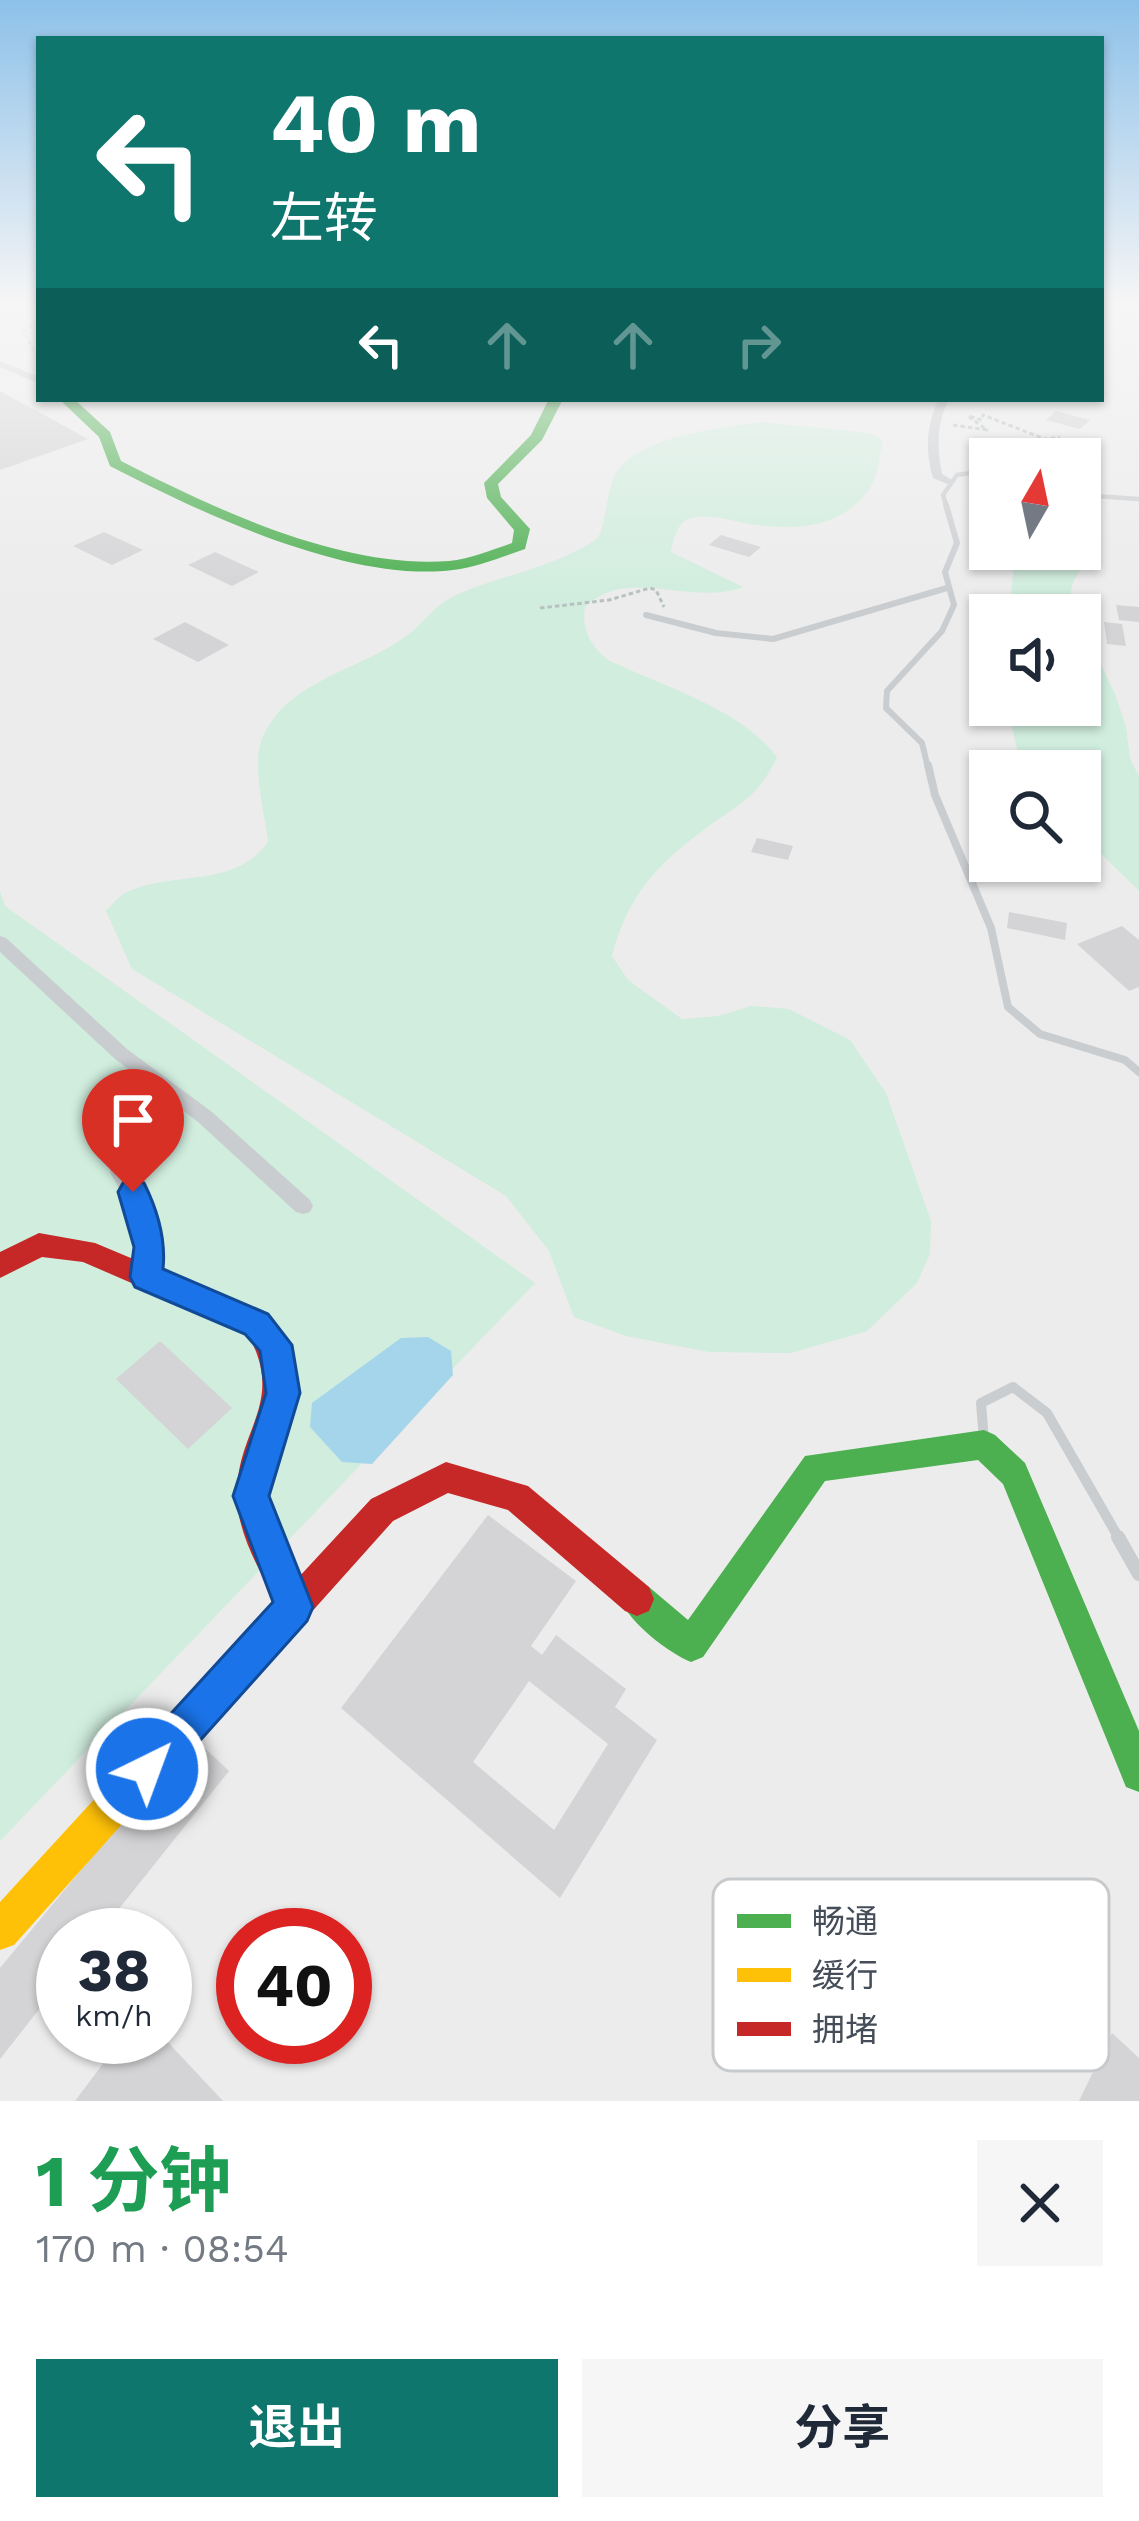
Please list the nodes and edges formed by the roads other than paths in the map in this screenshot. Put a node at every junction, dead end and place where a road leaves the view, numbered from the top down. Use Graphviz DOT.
graph roads {
  1 [pos="71,403"];
  2 [pos="555,403"];
  3 [pos="942,403"];
  4 [pos="969,473"];
  5 [pos="950,482"];
  6 [pos="1101,497"];
  7 [pos="1139,500"];
  8 [pos="947,588"];
  9 [pos="646,615"];
  10 [pos="0,942"];
  11 [pos="1125,1060"];
  12 [pos="1139,1061"];
  13 [pos="1139,1072"];
  14 [pos="115,1171"];
  15 [pos="303,1206"];
  16 [pos="0,1266"];
  17 [pos="146,1277"];
  18 [pos="984,1445"];
  19 [pos="1139,1574"];
  20 [pos="294,1607"];
  21 [pos="1139,1774"];
  22 [pos="0,1931"];
  1 -- 2 [label="street"];
  3 -- 5 [label="street"];
  4 -- 5 [label="lane"];
  5 -- 8 [label="lane"];
  6 -- 7 [label="lane"];
  8 -- 9 [label="lane"];
  8 -- 11 [label="lane"];
  10 -- 15 [label="street"];
  11 -- 12 [label="lane"];
  11 -- 13 [label="lane"];
  14 -- 17 [label="lane"];
  16 -- 17 [label="street"];
  17 -- 20 [label="street"];
  18 -- 19 [label="lane"];
  18 -- 20 [label="street"];
  18 -- 21 [label="street"];
  20 -- 22 [label="street"];
}
